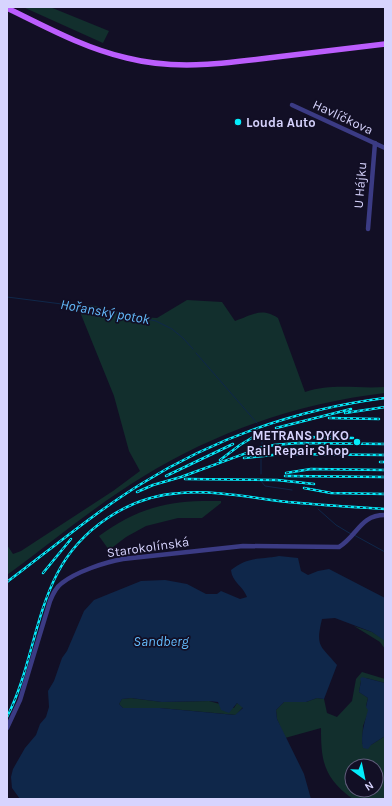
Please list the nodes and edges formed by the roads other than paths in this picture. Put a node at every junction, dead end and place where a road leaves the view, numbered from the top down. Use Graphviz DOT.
graph roads {
  1 [pos="7,8"];
  2 [pos="385,44"];
  3 [pos="292,105"];
  4 [pos="375,143"];
  5 [pos="385,148"];
  6 [pos="368,229"];
  7 [pos="385,514"];
  8 [pos="7,728"];
  1 -- 2 [label="main road"];
  3 -- 4 [label="street, Havlíčkova"];
  4 -- 5 [label="street, Havlíčkova"];
  4 -- 6 [label="street, U Hájku"];
  7 -- 8 [label="street, Starokolínská"];
}
